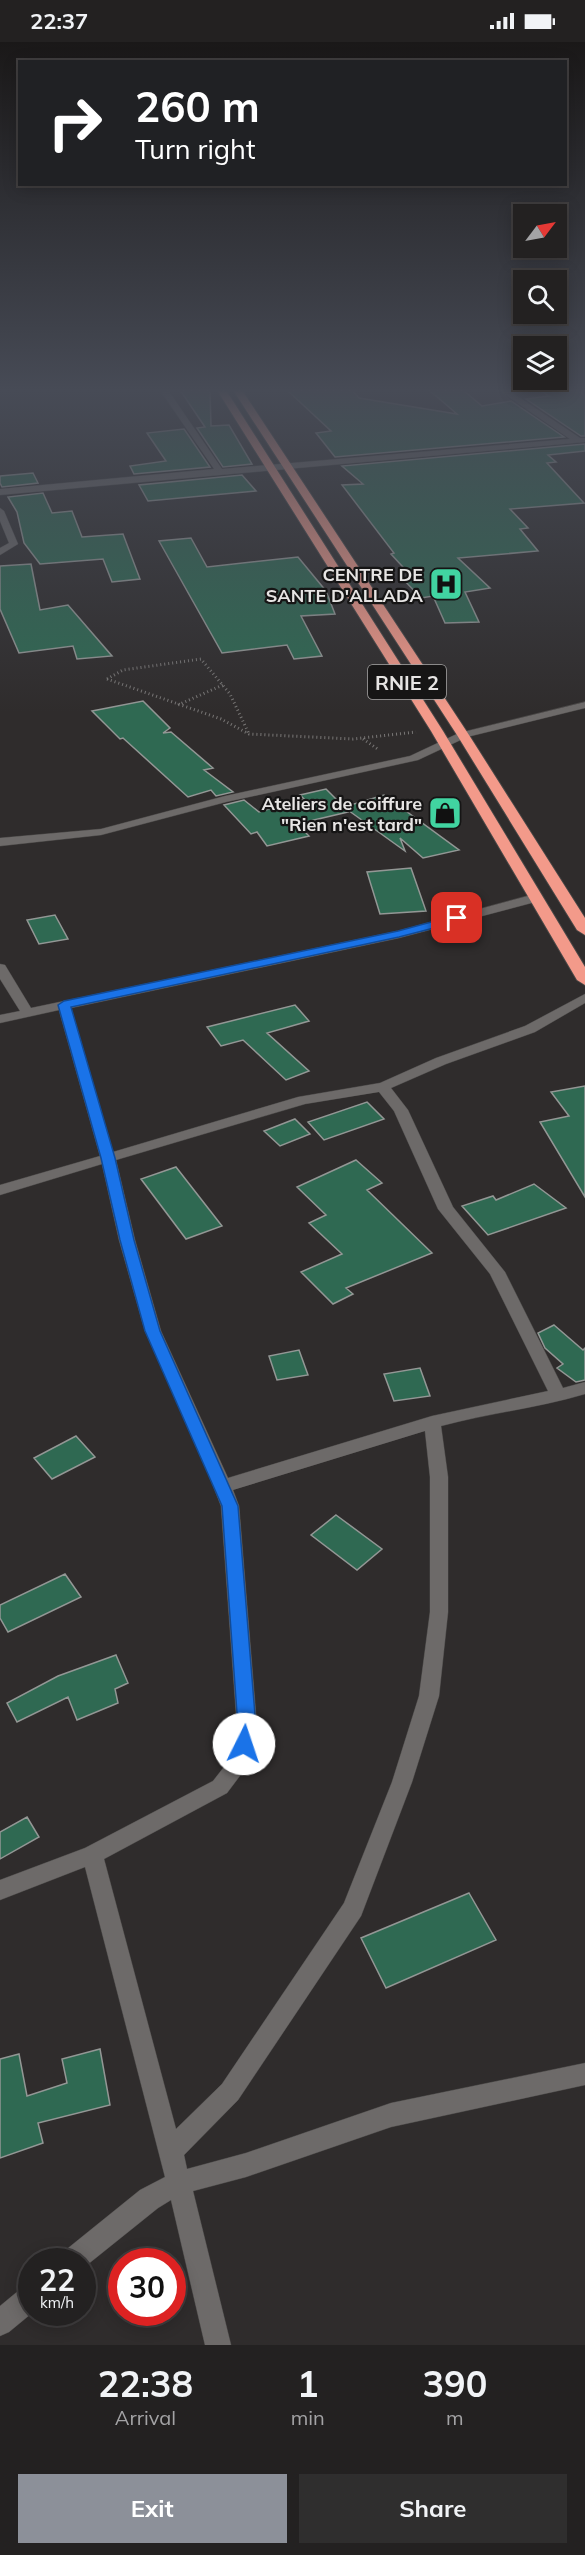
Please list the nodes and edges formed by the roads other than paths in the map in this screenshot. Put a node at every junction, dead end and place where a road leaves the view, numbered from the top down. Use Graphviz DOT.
graph roads {
  1 [pos="290,497"];
  2 [pos="308,497"];
  3 [pos="0,511"];
  4 [pos="0,552"];
  5 [pos="585,705"];
  6 [pos="463,735"];
  7 [pos="445,743"];
  8 [pos="0,842"];
  9 [pos="535,898"];
  10 [pos="585,930"];
  11 [pos="0,968"];
  12 [pos="585,980"];
  13 [pos="585,998"];
  14 [pos="64,1005"];
  15 [pos="27,1012"];
  16 [pos="0,1019"];
  17 [pos="383,1087"];
  18 [pos="108,1158"];
  19 [pos="0,1190"];
  20 [pos="585,1388"];
  21 [pos="559,1396"];
  22 [pos="432,1422"];
  23 [pos="223,1485"];
  24 [pos="92,1856"];
  25 [pos="0,1890"];
  26 [pos="585,2074"];
  27 [pos="171,2151"];
  28 [pos="179,2183"];
  29 [pos="88,2248"];
  30 [pos="18,2308"];
  31 [pos="0,2323"];
  32 [pos="218,2345"];
  1 -- 7 [label="highway, RNIE 2 / RNIE 2"];
  2 -- 6 [label="highway, RNIE 2 / RNIE 2"];
  3 -- 4 [label="street"];
  5 -- 6 [label="street"];
  6 -- 7 [label="street"];
  6 -- 10 [label="highway, RNIE 2 / RNIE 2"];
  7 -- 8 [label="street"];
  7 -- 9 [label="highway, RNIE 2 / RNIE 2"];
  9 -- 12 [label="highway, RNIE 2 / RNIE 2"];
  9 -- 14 [label="street"];
  11 -- 15 [label="street"];
  13 -- 17 [label="street"];
  14 -- 15 [label="street"];
  14 -- 18 [label="street"];
  15 -- 16 [label="street"];
  17 -- 18 [label="street"];
  17 -- 21 [label="street"];
  18 -- 19 [label="street"];
  18 -- 23 [label="street"];
  20 -- 21 [label="street"];
  21 -- 22 [label="street"];
  22 -- 23 [label="street"];
  22 -- 27 [label="street"];
  23 -- 24 [label="street"];
  24 -- 25 [label="street"];
  24 -- 27 [label="street"];
  26 -- 28 [label="street"];
  27 -- 28 [label="street"];
  28 -- 29 [label="street"];
  28 -- 32 [label="street"];
  30 -- 31 [label="street"];
}
